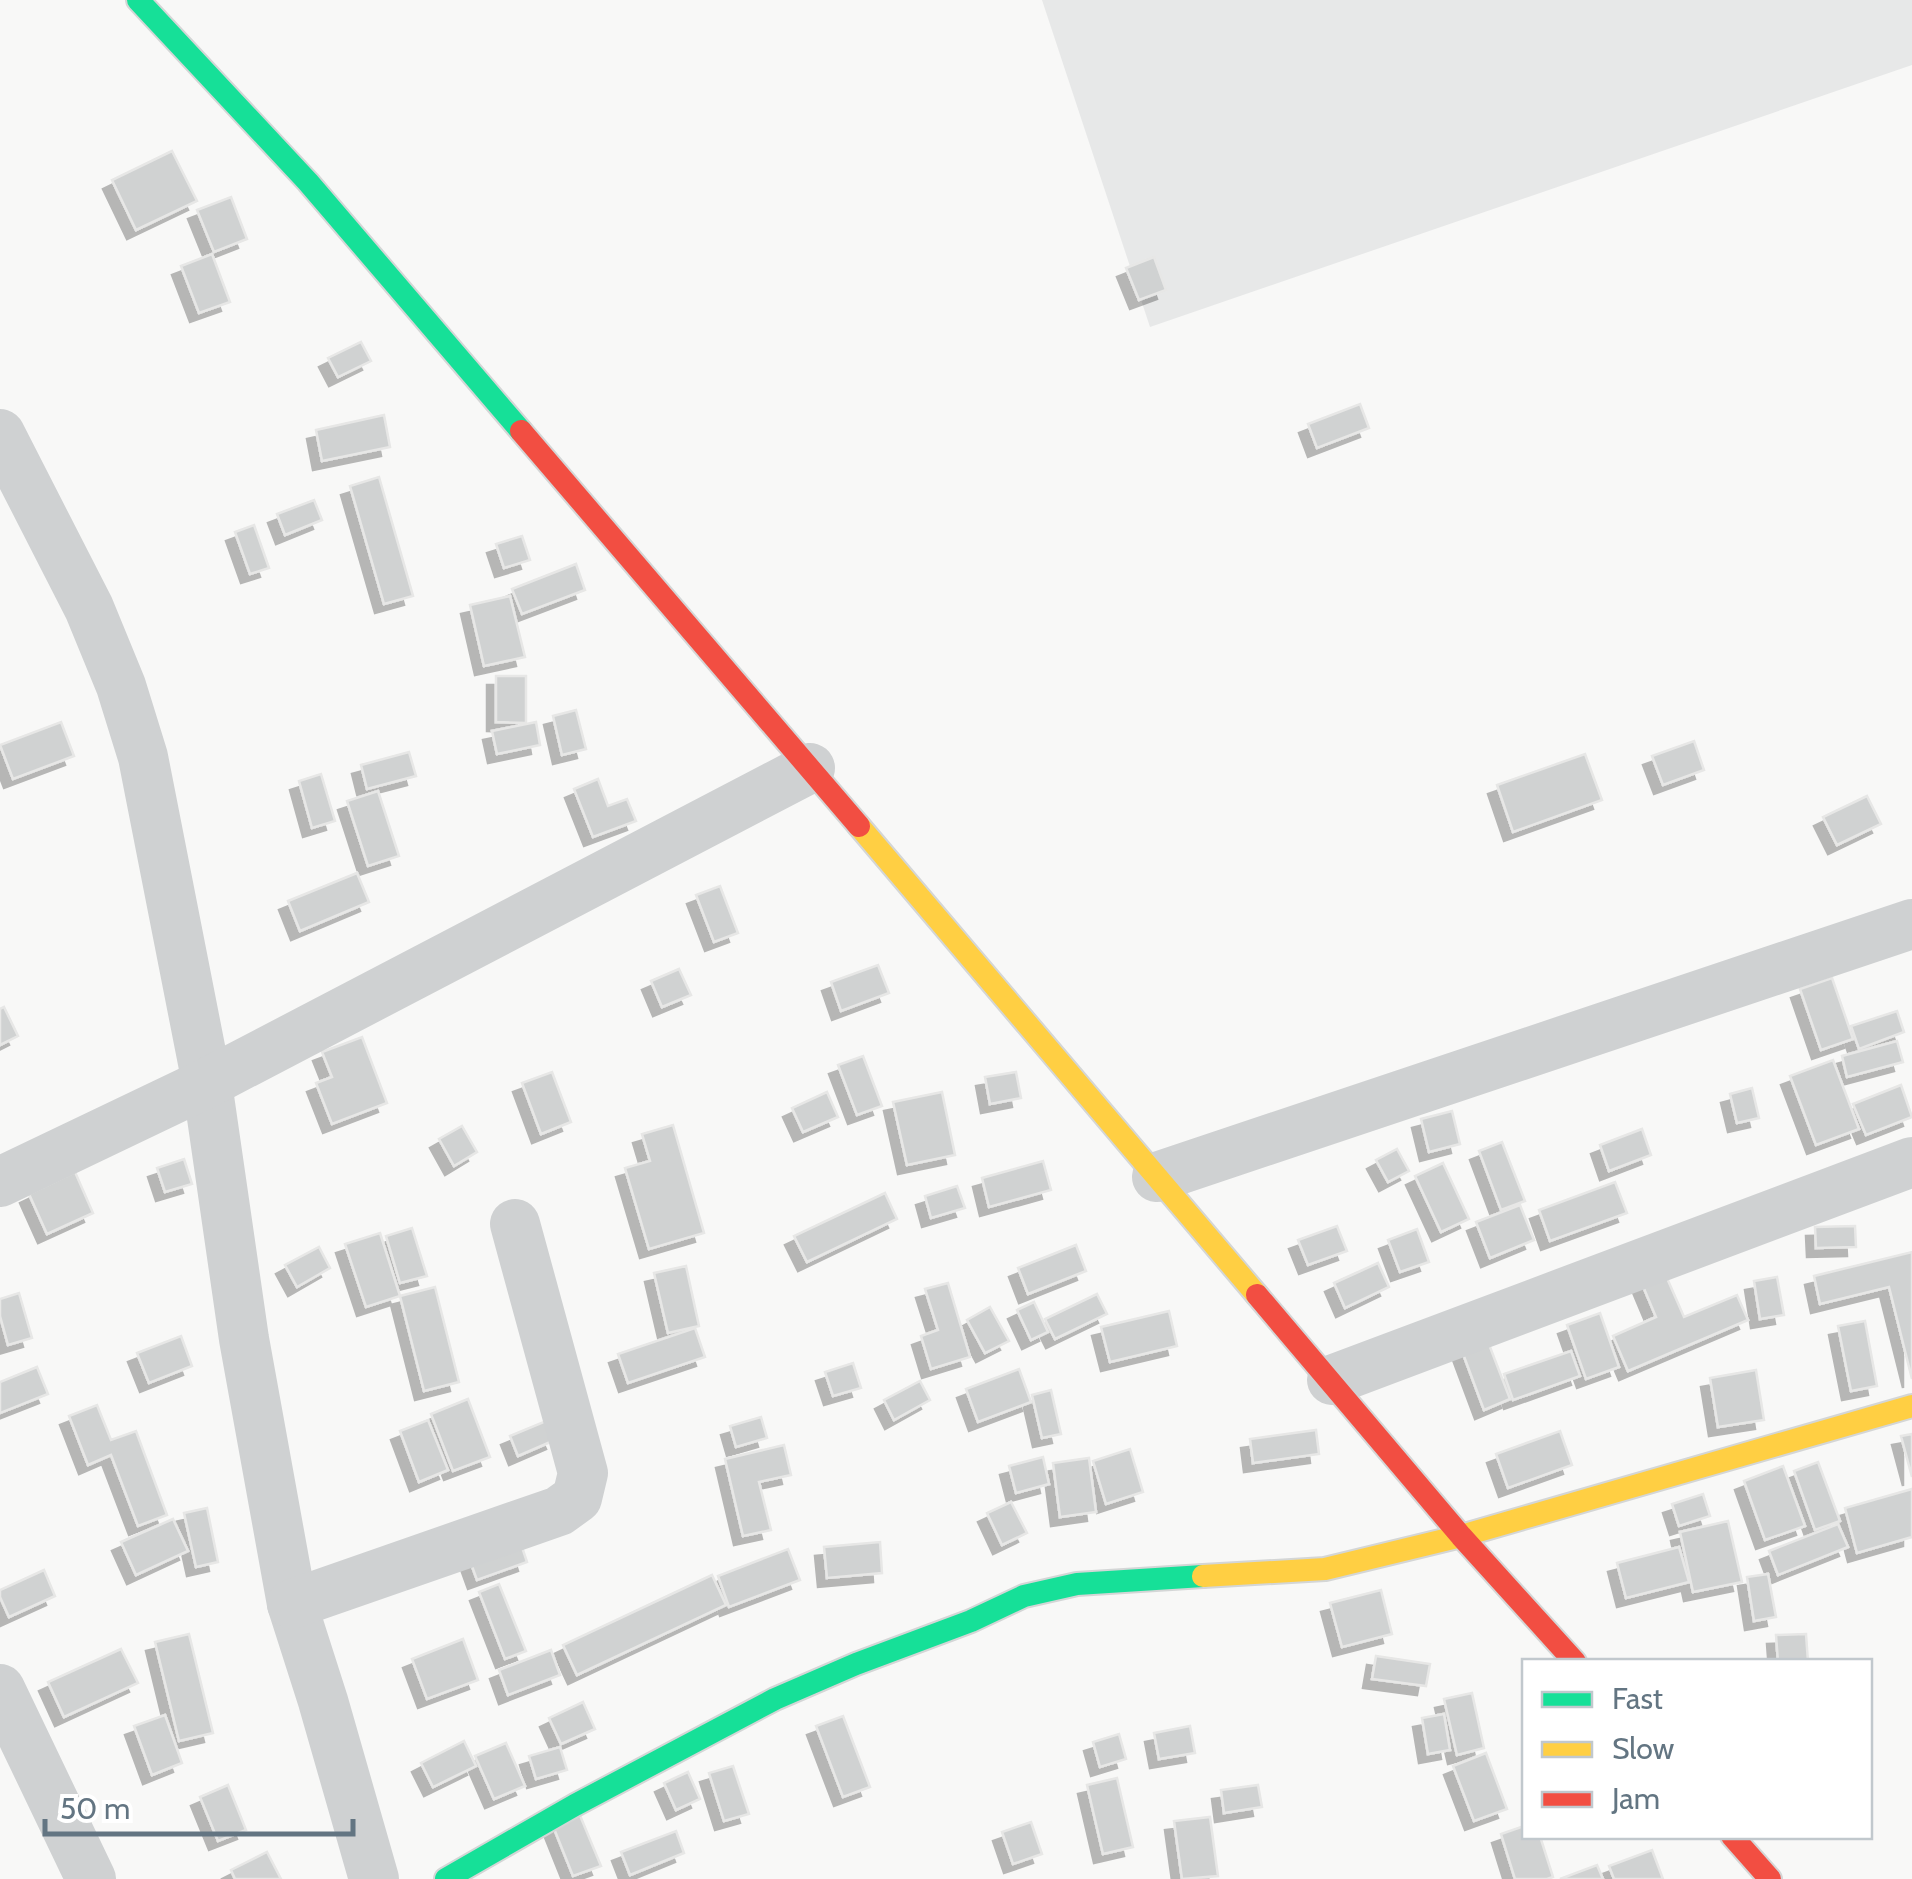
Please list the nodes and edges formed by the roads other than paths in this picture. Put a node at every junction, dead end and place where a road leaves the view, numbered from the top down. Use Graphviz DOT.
graph roads {
  1 [pos="138,0"];
  2 [pos="0,434"];
  3 [pos="810,768"];
  4 [pos="1912,924"];
  5 [pos="207,1084"];
  6 [pos="1912,1162"];
  7 [pos="1158,1177"];
  8 [pos="0,1182"];
  9 [pos="515,1224"];
  10 [pos="1332,1380"];
  11 [pos="1912,1406"];
  12 [pos="1462,1536"];
  13 [pos="292,1604"];
  14 [pos="1572,1659"];
  15 [pos="0,1688"];
  16 [pos="1735,1839"];
  17 [pos="91,1879"];
  18 [pos="374,1879"];
  19 [pos="446,1879"];
  20 [pos="1770,1879"];
  1 -- 3 [label="street"];
  2 -- 5 [label="street"];
  3 -- 5 [label="street"];
  3 -- 7 [label="street"];
  4 -- 7 [label="street"];
  5 -- 8 [label="street"];
  5 -- 13 [label="street"];
  6 -- 10 [label="street"];
  7 -- 10 [label="street"];
  9 -- 13 [label="street"];
  10 -- 12 [label="street"];
  11 -- 12 [label="street"];
  12 -- 14 [label="street"];
  12 -- 19 [label="street"];
  13 -- 18 [label="street"];
  15 -- 17 [label="street"];
  16 -- 20 [label="street"];
}
